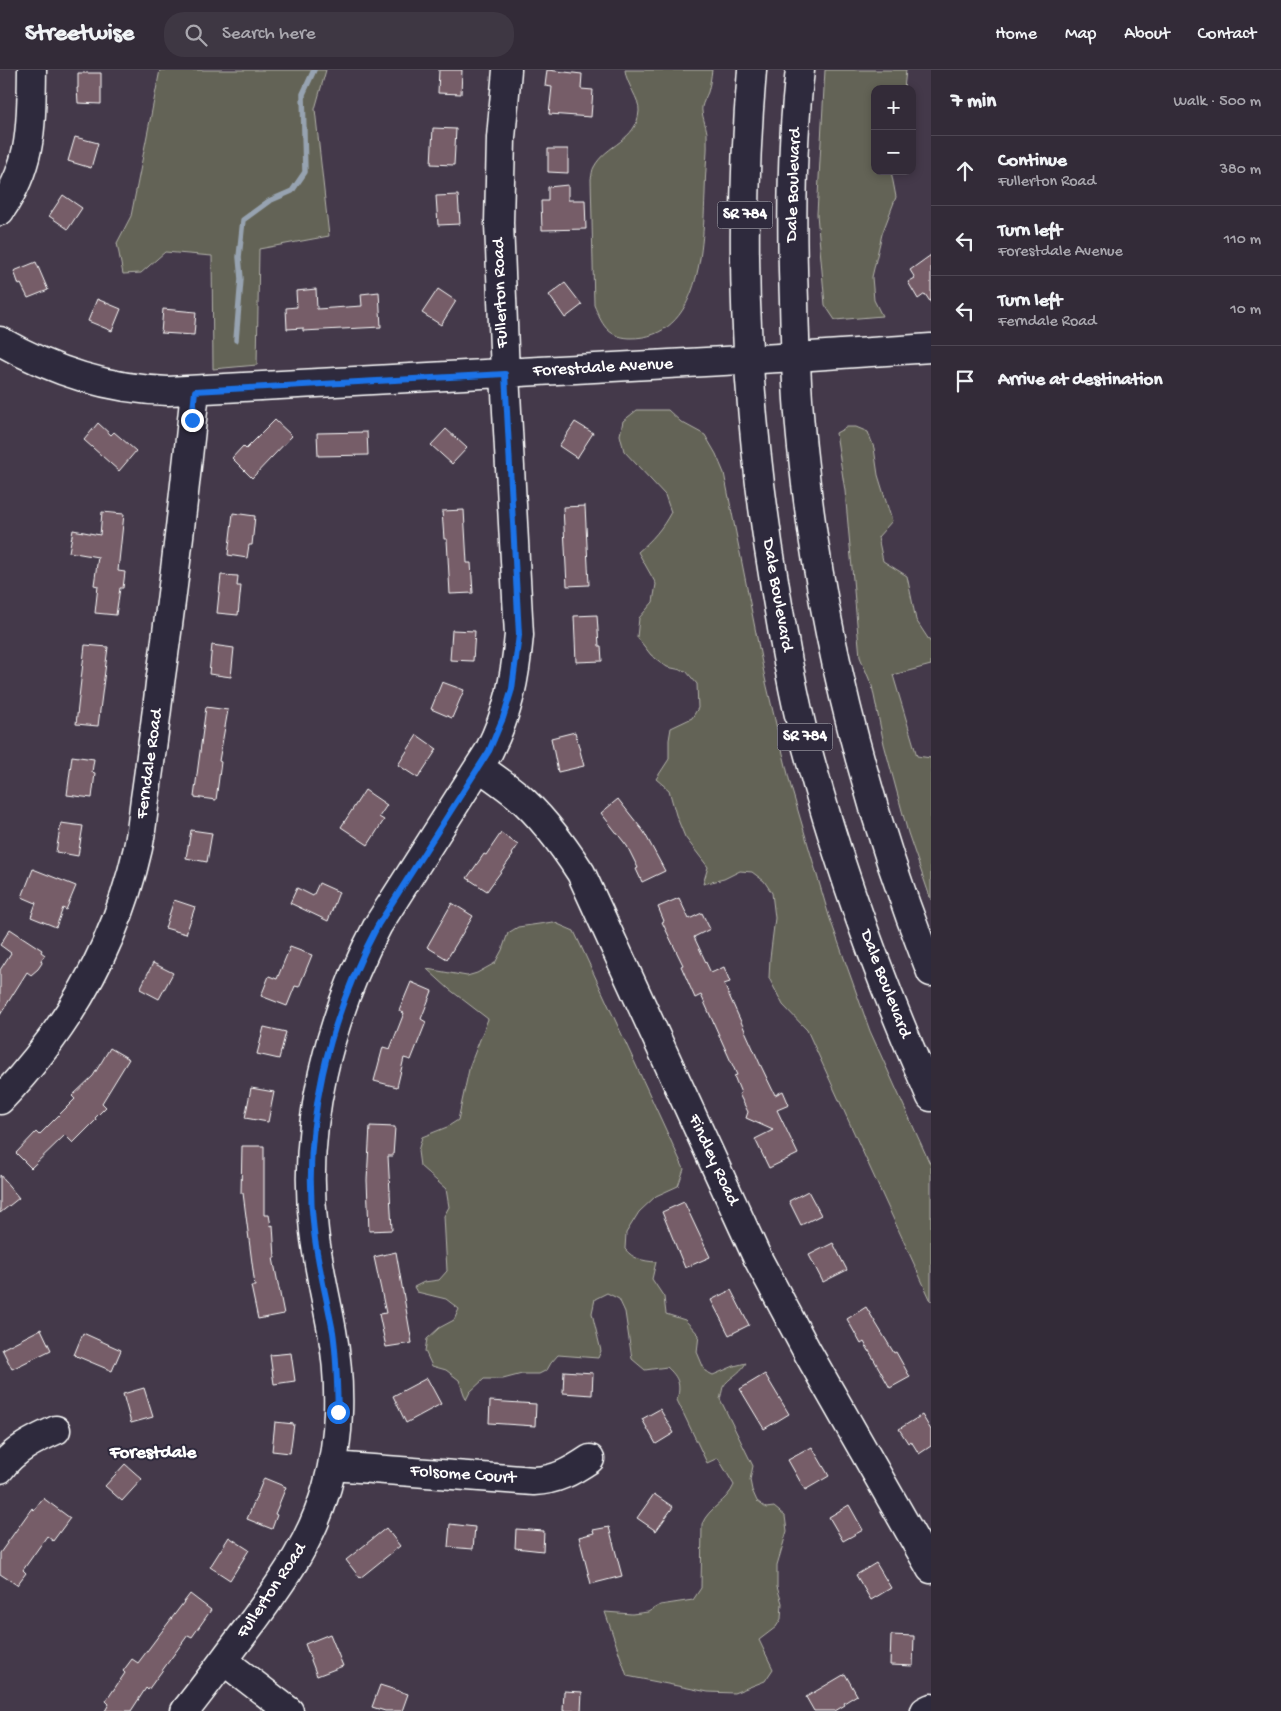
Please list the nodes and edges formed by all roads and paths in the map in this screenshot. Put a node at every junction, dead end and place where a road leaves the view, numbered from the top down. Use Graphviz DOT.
graph roads {
  1 [pos="32,70"];
  2 [pos="507,70"];
  3 [pos="752,70"];
  4 [pos="800,70"];
  5 [pos="0,211"];
  6 [pos="0,341"];
  7 [pos="931,348"];
  8 [pos="796,357"];
  9 [pos="748,360"];
  10 [pos="505,374"];
  11 [pos="195,391"];
  12 [pos="479,767"];
  13 [pos="931,972"];
  14 [pos="931,1097"];
  15 [pos="0,1100"];
  16 [pos="56,1430"];
  17 [pos="590,1459"];
  18 [pos="332,1466"];
  19 [pos="0,1469"];
  20 [pos="931,1568"];
  21 [pos="224,1661"];
  22 [pos="931,1708"];
  23 [pos="185,1711"];
  24 [pos="289,1711"];
  25 [pos="925,1711"];
  1 -- 5 [label="street"];
  2 -- 10 [label="street, Fullerton Road"];
  3 -- 9 [label="street, Dale Boulevard / SR 784"];
  4 -- 8 [label="street, Dale Boulevard / SR 784"];
  6 -- 11 [label="street, Forestdale Avenue"];
  7 -- 8 [label="street, Forestdale Avenue"];
  8 -- 9 [label="street, Forestdale Avenue"];
  8 -- 13 [label="street, Dale Boulevard / SR 784"];
  9 -- 10 [label="street, Forestdale Avenue"];
  9 -- 14 [label="street, Dale Boulevard / SR 784"];
  10 -- 11 [label="street, Forestdale Avenue"];
  10 -- 12 [label="street, Fullerton Road"];
  11 -- 15 [label="street, Ferndale Road"];
  12 -- 18 [label="street, Fullerton Road"];
  12 -- 20 [label="street, Findley Road"];
  16 -- 19 [label="street"];
  17 -- 18 [label="street, Folsome Court"];
  18 -- 21 [label="street, Fullerton Road"];
  21 -- 23 [label="street, Fullerton Road"];
  21 -- 24 [label="street"];
  22 -- 25 [label="street"];
}
